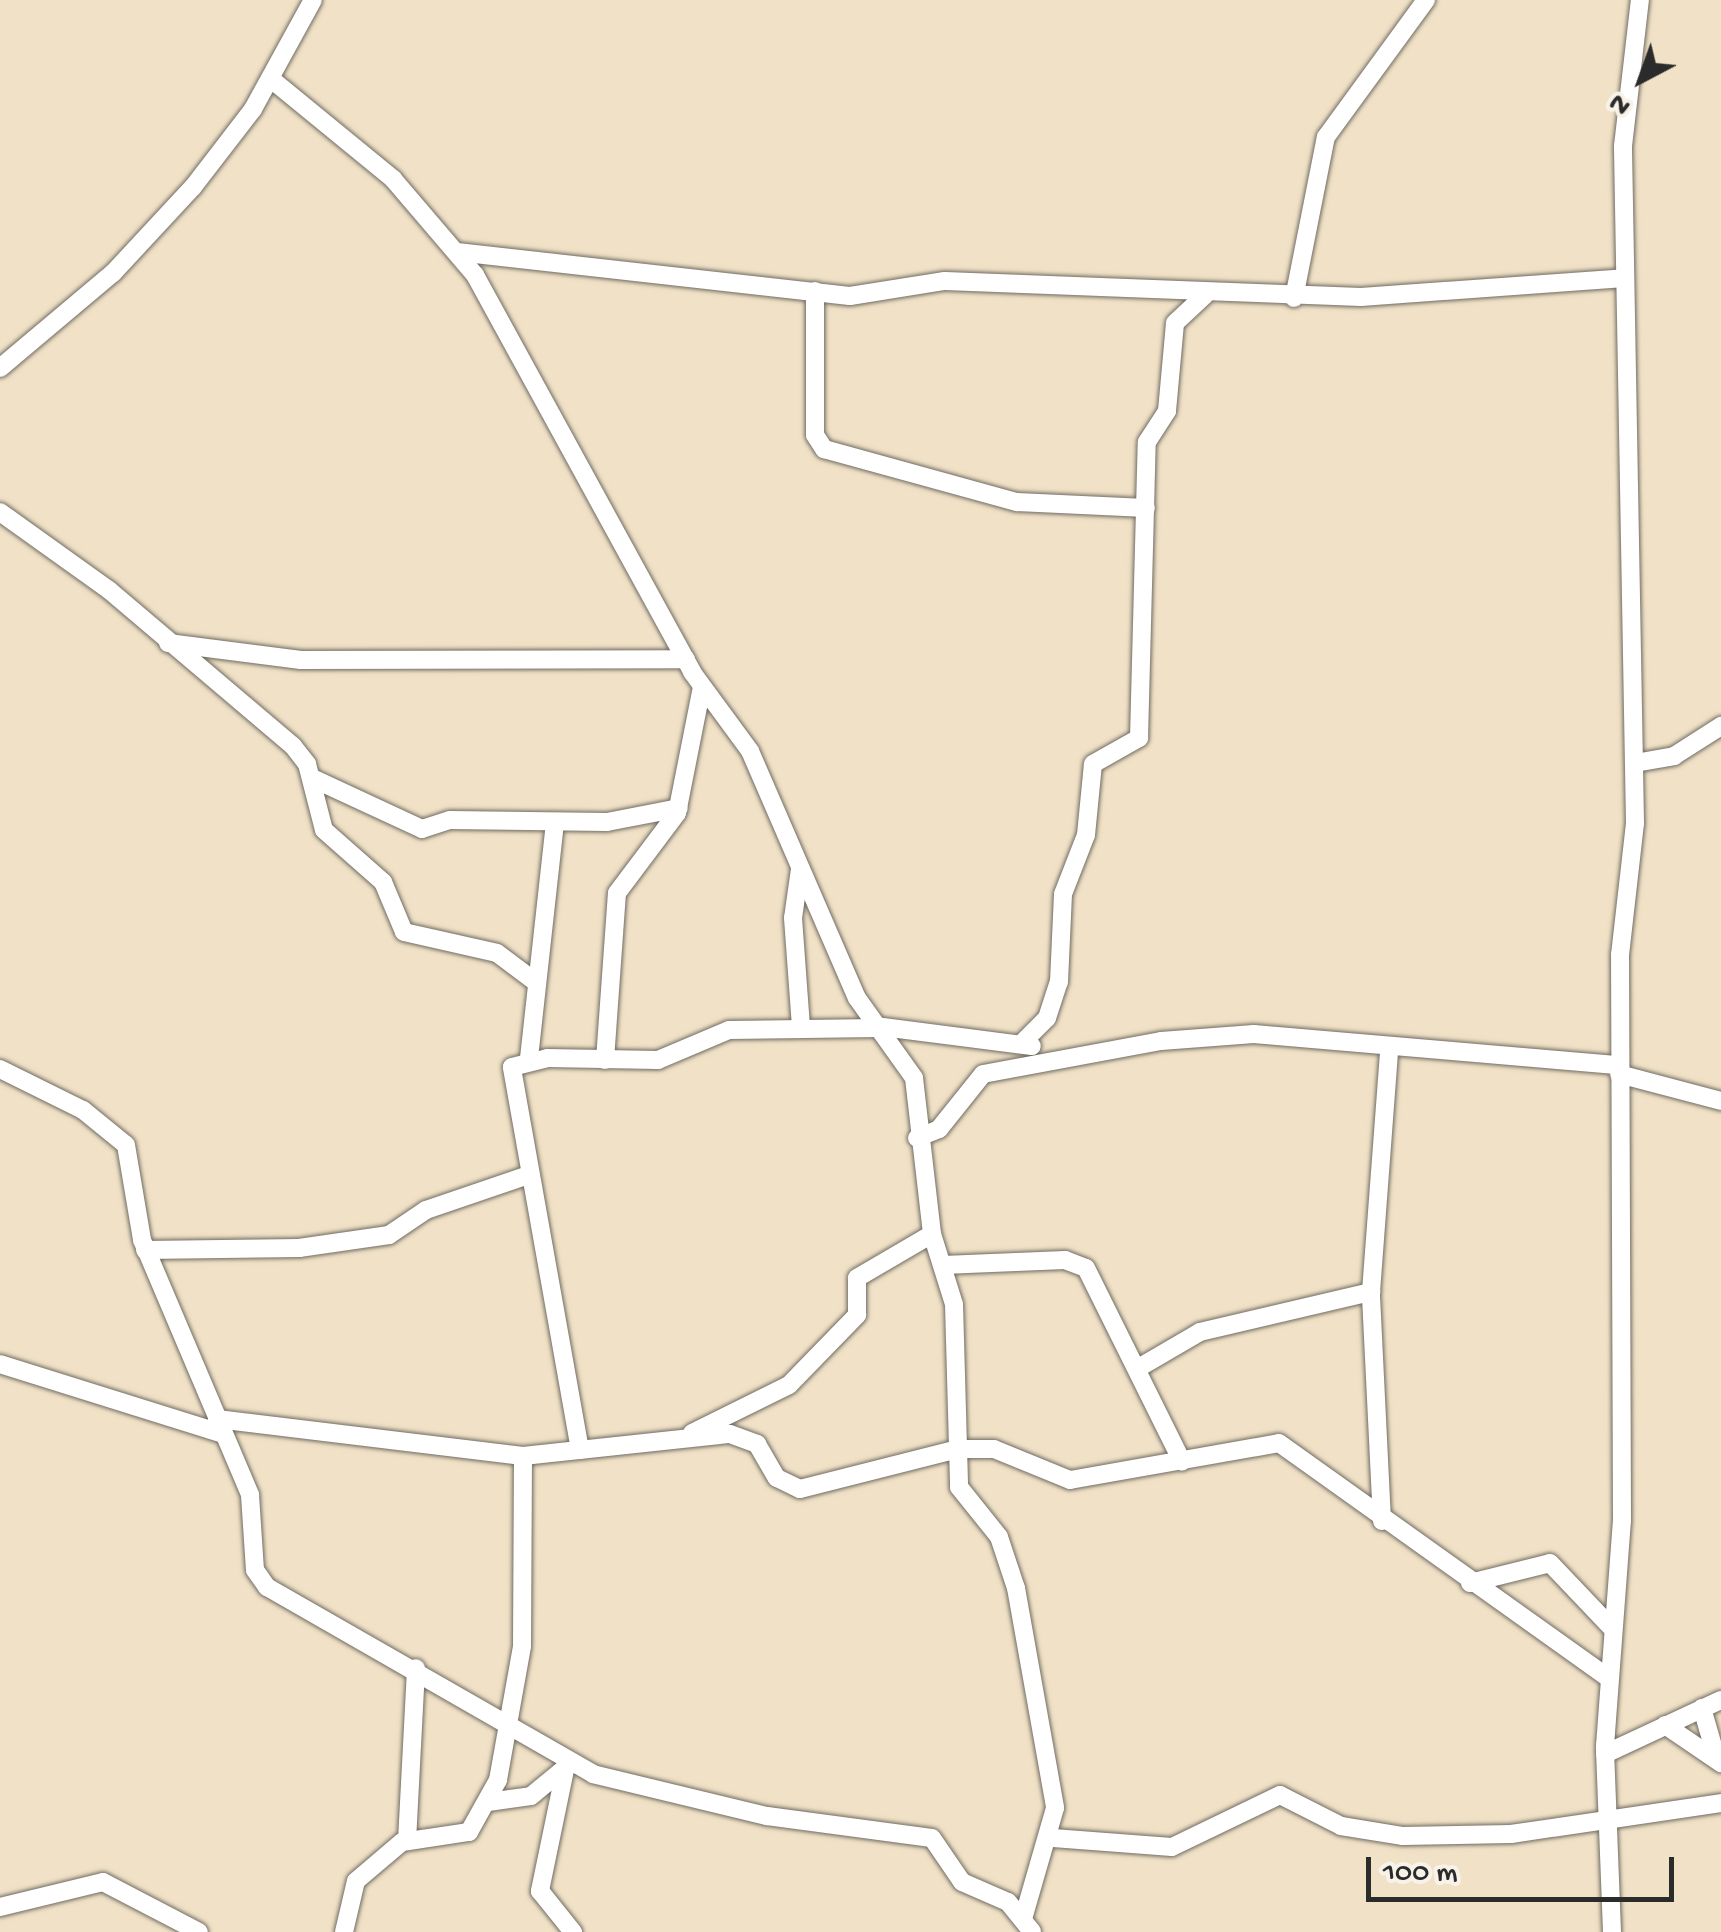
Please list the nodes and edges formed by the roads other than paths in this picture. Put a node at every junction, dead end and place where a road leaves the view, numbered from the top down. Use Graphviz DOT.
graph roads {
  1 [pos="314,0"];
  2 [pos="1426,0"];
  3 [pos="1640,0"];
  4 [pos="271,79"];
  5 [pos="456,252"];
  6 [pos="1624,278"];
  7 [pos="815,291"];
  8 [pos="1205,295"];
  9 [pos="1294,298"];
  10 [pos="0,368"];
  11 [pos="1146,508"];
  12 [pos="0,512"];
  13 [pos="167,643"];
  14 [pos="686,659"];
  15 [pos="702,686"];
  16 [pos="1721,726"];
  17 [pos="1635,763"];
  18 [pos="312,778"];
  19 [pos="678,808"];
  20 [pos="554,823"];
  21 [pos="800,868"];
  22 [pos="537,983"];
  23 [pos="877,1027"];
  24 [pos="802,1028"];
  25 [pos="1021,1044"];
  26 [pos="1388,1051"];
  27 [pos="1061,1054"];
  28 [pos="529,1058"];
  29 [pos="605,1060"];
  30 [pos="0,1069"];
  31 [pos="1619,1069"];
  32 [pos="1721,1100"];
  33 [pos="917,1138"];
  34 [pos="526,1176"];
  35 [pos="932,1234"];
  36 [pos="145,1250"];
  37 [pos="943,1265"];
  38 [pos="1371,1292"];
  39 [pos="0,1364"];
  40 [pos="1140,1366"];
  41 [pos="220,1427"];
  42 [pos="691,1434"];
  43 [pos="580,1450"];
  44 [pos="958,1450"];
  45 [pos="523,1456"];
  46 [pos="1182,1461"];
  47 [pos="1382,1521"];
  48 [pos="1470,1584"];
  49 [pos="1612,1628"];
  50 [pos="416,1668"];
  51 [pos="1606,1676"];
  52 [pos="1721,1700"];
  53 [pos="1702,1708"];
  54 [pos="513,1722"];
  55 [pos="1665,1725"];
  56 [pos="1605,1754"];
  57 [pos="1719,1762"];
  58 [pos="566,1766"];
  59 [pos="488,1802"];
  60 [pos="1721,1802"];
  61 [pos="1608,1822"];
  62 [pos="1053,1838"];
  63 [pos="407,1841"];
  64 [pos="0,1907"];
  65 [pos="1028,1925"];
  66 [pos="199,1932"];
  67 [pos="344,1932"];
  68 [pos="573,1932"];
  69 [pos="1612,1932"];
  1 -- 4 [label="street"];
  2 -- 9 [label="street"];
  3 -- 6 [label="street"];
  4 -- 5 [label="street"];
  4 -- 10 [label="street"];
  5 -- 7 [label="street"];
  5 -- 14 [label="street"];
  6 -- 9 [label="street"];
  6 -- 17 [label="street"];
  7 -- 8 [label="street"];
  7 -- 11 [label="street"];
  8 -- 9 [label="street"];
  8 -- 11 [label="street"];
  11 -- 25 [label="street"];
  12 -- 13 [label="street"];
  13 -- 14 [label="street"];
  13 -- 18 [label="street"];
  14 -- 15 [label="street"];
  15 -- 19 [label="street"];
  15 -- 21 [label="street"];
  16 -- 17 [label="street"];
  17 -- 31 [label="street"];
  18 -- 20 [label="street"];
  18 -- 22 [label="street"];
  19 -- 20 [label="street"];
  19 -- 29 [label="street"];
  20 -- 22 [label="street"];
  21 -- 23 [label="street"];
  21 -- 24 [label="street"];
  22 -- 28 [label="street"];
  23 -- 24 [label="street"];
  23 -- 25 [label="street"];
  23 -- 33 [label="street"];
  24 -- 29 [label="street"];
  25 -- 27 [label="street"];
  26 -- 27 [label="street"];
  26 -- 31 [label="street"];
  26 -- 38 [label="street"];
  27 -- 33 [label="street"];
  28 -- 29 [label="street"];
  28 -- 34 [label="street"];
  30 -- 36 [label="street"];
  31 -- 32 [label="street"];
  31 -- 49 [label="street"];
  33 -- 35 [label="street"];
  34 -- 36 [label="street"];
  34 -- 43 [label="street"];
  35 -- 37 [label="street"];
  35 -- 42 [label="street"];
  36 -- 41 [label="street"];
  37 -- 40 [label="street"];
  37 -- 44 [label="street"];
  38 -- 40 [label="street"];
  38 -- 47 [label="street"];
  39 -- 41 [label="street"];
  40 -- 46 [label="street"];
  41 -- 45 [label="street"];
  41 -- 50 [label="street"];
  42 -- 43 [label="street"];
  42 -- 44 [label="street"];
  43 -- 45 [label="street"];
  44 -- 46 [label="street"];
  44 -- 62 [label="street"];
  45 -- 54 [label="street"];
  46 -- 47 [label="street"];
  47 -- 48 [label="street"];
  48 -- 49 [label="street"];
  48 -- 51 [label="street"];
  49 -- 51 [label="street"];
  50 -- 54 [label="street"];
  50 -- 63 [label="street"];
  51 -- 56 [label="street"];
  52 -- 53 [label="street"];
  53 -- 55 [label="street"];
  53 -- 57 [label="street"];
  54 -- 58 [label="street"];
  54 -- 59 [label="street"];
  55 -- 56 [label="street"];
  55 -- 57 [label="street"];
  56 -- 61 [label="street"];
  58 -- 59 [label="street"];
  58 -- 65 [label="street"];
  58 -- 68 [label="street"];
  59 -- 63 [label="street"];
  60 -- 61 [label="street"];
  61 -- 62 [label="street"];
  61 -- 69 [label="street"];
  62 -- 65 [label="street"];
  63 -- 67 [label="street"];
  64 -- 66 [label="street"];
}
